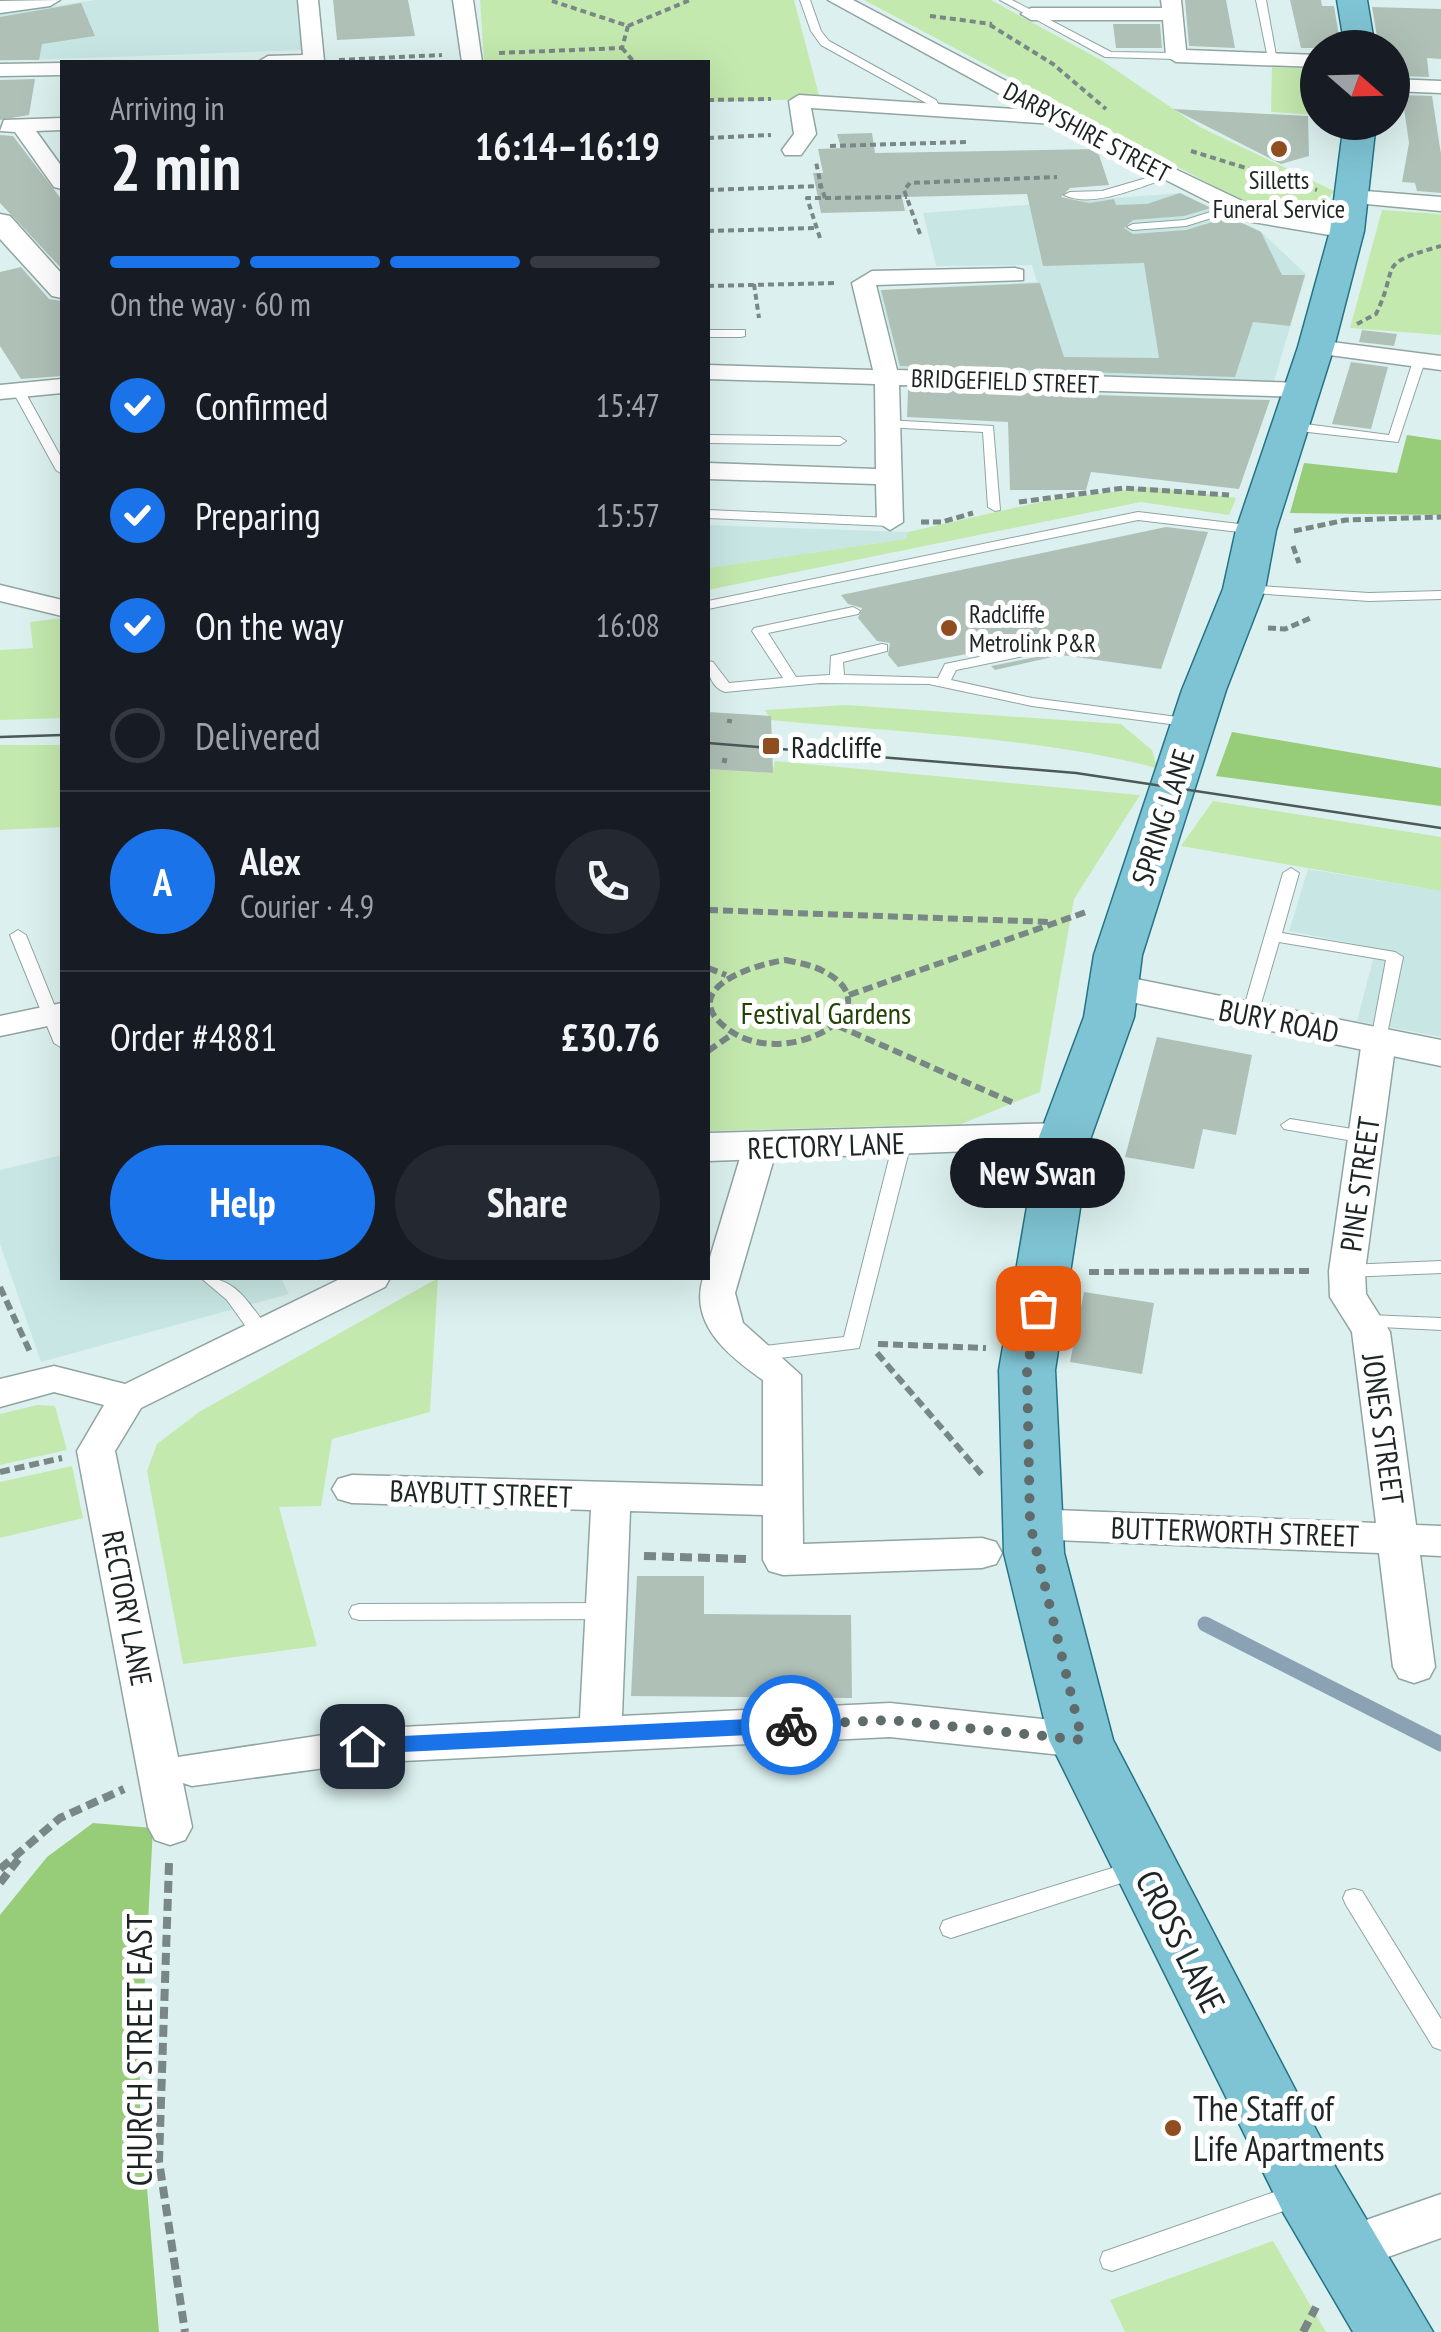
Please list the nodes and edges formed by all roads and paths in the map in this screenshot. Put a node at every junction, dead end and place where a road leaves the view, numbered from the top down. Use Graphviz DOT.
graph roads {
  1 [pos="50,0"];
  2 [pos="308,0"];
  3 [pos="463,0"];
  4 [pos="550,0"];
  5 [pos="690,0"];
  6 [pos="805,0"];
  7 [pos="838,0"];
  8 [pos="1005,0"];
  9 [pos="1261,0"];
  10 [pos="1352,0"];
  11 [pos="0,7"];
  12 [pos="1172,7"];
  13 [pos="1030,14"];
  14 [pos="875,20"];
  15 [pos="990,24"];
  16 [pos="628,26"];
  17 [pos="1357,30"];
  18 [pos="622,48"];
  19 [pos="1176,56"];
  20 [pos="471,58"];
  21 [pos="1274,59"];
  22 [pos="314,60"];
  23 [pos="366,60"];
  24 [pos="632,60"];
  25 [pos="1300,60"];
  26 [pos="60,68"];
  27 [pos="0,70"];
  28 [pos="1410,86"];
  29 [pos="1441,87"];
  30 [pos="710,100"];
  31 [pos="799,102"];
  32 [pos="937,111"];
  33 [pos="1061,118"];
  34 [pos="60,124"];
  35 [pos="10,126"];
  36 [pos="710,138"];
  37 [pos="1359,140"];
  38 [pos="980,141"];
  39 [pos="803,144"];
  40 [pos="1176,146"];
  41 [pos="1168,175"];
  42 [pos="1056,178"];
  43 [pos="60,180"];
  44 [pos="821,186"];
  45 [pos="710,190"];
  46 [pos="1070,195"];
  47 [pos="906,196"];
  48 [pos="1354,197"];
  49 [pos="825,198"];
  50 [pos="1441,204"];
  51 [pos="1236,208"];
  52 [pos="0,222"];
  53 [pos="815,228"];
  54 [pos="1132,228"];
  55 [pos="710,231"];
  56 [pos="1347,231"];
  57 [pos="920,234"];
  58 [pos="820,238"];
  59 [pos="1441,246"];
  60 [pos="1015,275"];
  61 [pos="868,281"];
  62 [pos="710,286"];
  63 [pos="60,288"];
  64 [pos="710,334"];
  65 [pos="741,334"];
  66 [pos="1319,336"];
  67 [pos="1430,362"];
  68 [pos="710,372"];
  69 [pos="886,378"];
  70 [pos="60,386"];
  71 [pos="9,391"];
  72 [pos="1296,408"];
  73 [pos="886,424"];
  74 [pos="710,439"];
  75 [pos="840,442"];
  76 [pos="60,467"];
  77 [pos="710,471"];
  78 [pos="890,477"];
  79 [pos="995,506"];
  80 [pos="710,514"];
  81 [pos="1441,518"];
  82 [pos="1272,520"];
  83 [pos="890,522"];
  84 [pos="1244,589"];
  85 [pos="0,593"];
  86 [pos="1441,595"];
  87 [pos="710,605"];
  88 [pos="60,608"];
  89 [pos="853,611"];
  90 [pos="1086,639"];
  91 [pos="882,648"];
  92 [pos="710,668"];
  93 [pos="838,679"];
  94 [pos="792,681"];
  95 [pos="944,681"];
  96 [pos="1192,723"];
  97 [pos="1291,874"];
  98 [pos="710,910"];
  99 [pos="1130,914"];
  100 [pos="1051,922"];
  101 [pos="18,936"];
  102 [pos="1272,936"];
  103 [pos="710,969"];
  104 [pos="726,976"];
  105 [pos="1116,987"];
  106 [pos="850,995"];
  107 [pos="1250,1014"];
  108 [pos="59,1024"];
  109 [pos="0,1026"];
  110 [pos="838,1026"];
  111 [pos="734,1033"];
  112 [pos="1378,1040"];
  113 [pos="710,1050"];
  114 [pos="1441,1053"];
  115 [pos="1290,1125"];
  116 [pos="1065,1137"];
  117 [pos="1365,1138"];
  118 [pos="902,1143"];
  119 [pos="710,1147"];
  120 [pos="760,1148"];
  121 [pos="1441,1267"];
  122 [pos="1044,1270"];
  123 [pos="1348,1271"];
  124 [pos="715,1276"];
  125 [pos="213,1280"];
  126 [pos="362,1280"];
  127 [pos="0,1287"];
  128 [pos="324,1288"];
  129 [pos="1368,1321"];
  130 [pos="1441,1324"];
  131 [pos="261,1333"];
  132 [pos="1031,1347"];
  133 [pos="753,1354"];
  134 [pos="54,1379"];
  135 [pos="0,1393"];
  136 [pos="128,1398"];
  137 [pos="96,1451"];
  138 [pos="0,1472"];
  139 [pos="352,1489"];
  140 [pos="610,1496"];
  141 [pos="782,1501"];
  142 [pos="1006,1538"];
  143 [pos="1398,1538"];
  144 [pos="1441,1541"];
  145 [pos="608,1555"];
  146 [pos="783,1560"];
  147 [pos="606,1611"];
  148 [pos="359,1612"];
  149 [pos="1414,1667"];
  150 [pos="600,1735"];
  151 [pos="1082,1740"];
  152 [pos="176,1771"];
  153 [pos="170,1827"];
  154 [pos="31,1842"];
  155 [pos="1143,1867"];
  156 [pos="0,1869"];
  157 [pos="0,1882"];
  158 [pos="1354,1898"];
  159 [pos="951,1928"];
  160 [pos="1441,2040"];
  161 [pos="1310,2191"];
  162 [pos="1441,2216"];
  163 [pos="1346,2250"];
  164 [pos="1112,2260"];
  165 [pos="185,2332"];
  166 [pos="1395,2332"];
  1 -- 11 [label="street"];
  2 -- 22 [label="street"];
  3 -- 20 [label="street"];
  4 -- 16 [label="path"];
  5 -- 16 [label="path"];
  6 -- 32 [label="lane"];
  7 -- 14 [label="street, DARBYSHIRE STREET"];
  8 -- 13 [label="lane"];
  9 -- 21 [label="lane"];
  10 -- 17 [label="main road"];
  12 -- 13 [label="street"];
  12 -- 19 [label="street"];
  13 -- 15 [label="path"];
  13 -- 19 [label="lane"];
  14 -- 15 [label="path"];
  14 -- 33 [label="street, DARBYSHIRE STREET"];
  15 -- 33 [label="path"];
  16 -- 18 [label="path"];
  18 -- 20 [label="path"];
  18 -- 24 [label="path"];
  19 -- 21 [label="street"];
  20 -- 23 [label="path"];
  21 -- 25 [label="street"];
  26 -- 27 [label="street"];
  28 -- 29 [label="street"];
  30 -- 31 [label="path"];
  31 -- 32 [label="street"];
  31 -- 39 [label="street"];
  32 -- 33 [label="street"];
  33 -- 41 [label="street, DARBYSHIRE STREET"];
  34 -- 35 [label="street"];
  35 -- 43 [label="street"];
  36 -- 39 [label="path"];
  37 -- 48 [label="main road, SPRING LANE"];
  38 -- 39 [label="path"];
  39 -- 44 [label="path"];
  40 -- 48 [label="path"];
  41 -- 46 [label="lane"];
  41 -- 51 [label="street, DARBYSHIRE STREET"];
  42 -- 47 [label="path"];
  44 -- 45 [label="path"];
  44 -- 49 [label="path"];
  47 -- 49 [label="path"];
  47 -- 57 [label="path"];
  48 -- 50 [label="street"];
  48 -- 56 [label="main road, SPRING LANE"];
  49 -- 53 [label="path"];
  51 -- 54 [label="lane"];
  51 -- 56 [label="street, DARBYSHIRE STREET"];
  52 -- 63 [label="street"];
  53 -- 55 [label="path"];
  53 -- 58 [label="path"];
  56 -- 66 [label="main road, SPRING LANE"];
  59 -- 66 [label="path"];
  60 -- 61 [label="street"];
  61 -- 62 [label="path"];
  61 -- 69 [label="street"];
  64 -- 65 [label="lane"];
  66 -- 67 [label="street"];
  66 -- 72 [label="main road, SPRING LANE"];
  67 -- 72 [label="lane"];
  68 -- 69 [label="street, BRIDGEFIELD STREET"];
  69 -- 72 [label="street, BRIDGEFIELD STREET"];
  69 -- 73 [label="street"];
  70 -- 71 [label="street"];
  71 -- 76 [label="lane"];
  72 -- 82 [label="main road, SPRING LANE"];
  73 -- 78 [label="street"];
  73 -- 79 [label="lane"];
  74 -- 75 [label="lane"];
  77 -- 78 [label="street"];
  78 -- 83 [label="street"];
  79 -- 82 [label="path"];
  79 -- 83 [label="path"];
  80 -- 83 [label="lane"];
  81 -- 82 [label="path"];
  82 -- 84 [label="main road, SPRING LANE"];
  82 -- 87 [label="lane"];
  84 -- 86 [label="lane"];
  84 -- 96 [label="main road, SPRING LANE"];
  85 -- 88 [label="street"];
  89 -- 94 [label="lane"];
  90 -- 95 [label="lane"];
  91 -- 93 [label="lane"];
  92 -- 94 [label="lane"];
  93 -- 94 [label="lane"];
  93 -- 95 [label="lane"];
  95 -- 96 [label="lane"];
  96 -- 99 [label="main road, SPRING LANE"];
  97 -- 102 [label="lane"];
  98 -- 100 [label="path"];
  99 -- 100 [label="path"];
  99 -- 105 [label="main road, SPRING LANE"];
  100 -- 106 [label="path"];
  101 -- 108 [label="lane"];
  102 -- 107 [label="lane"];
  102 -- 112 [label="lane"];
  103 -- 104 [label="path"];
  104 -- 106 [label="path"];
  104 -- 111 [label="path"];
  105 -- 107 [label="street, BURY ROAD"];
  105 -- 116 [label="main road, SPRING LANE"];
  106 -- 110 [label="path"];
  107 -- 112 [label="street, BURY ROAD"];
  108 -- 109 [label="street"];
  110 -- 111 [label="path"];
  110 -- 116 [label="path"];
  111 -- 113 [label="path"];
  112 -- 114 [label="street, BURY ROAD"];
  112 -- 117 [label="street, PINE STREET"];
  115 -- 117 [label="lane"];
  116 -- 118 [label="street, RECTORY LANE"];
  116 -- 122 [label="main road, SPRING LANE"];
  117 -- 123 [label="street, PINE STREET"];
  118 -- 120 [label="street, RECTORY LANE"];
  118 -- 133 [label="lane"];
  119 -- 120 [label="street, RECTORY LANE"];
  120 -- 124 [label="street"];
  121 -- 123 [label="lane"];
  122 -- 123 [label="path"];
  122 -- 132 [label="main road, SPRING LANE"];
  123 -- 129 [label="street, PINE STREET"];
  124 -- 133 [label="street"];
  125 -- 131 [label="lane"];
  126 -- 128 [label="street"];
  127 -- 134 [label="path"];
  128 -- 131 [label="street"];
  129 -- 130 [label="lane"];
  129 -- 143 [label="street, JONES STREET"];
  131 -- 136 [label="street"];
  132 -- 142 [label="main road, SPRING LANE"];
  132 -- 142 [label="path"];
  133 -- 141 [label="street"];
  134 -- 135 [label="street"];
  134 -- 136 [label="street"];
  136 -- 137 [label="street"];
  137 -- 138 [label="path"];
  137 -- 152 [label="street, RECTORY LANE"];
  139 -- 140 [label="street, BAYBUTT STREET"];
  140 -- 141 [label="street, BAYBUTT STREET"];
  140 -- 145 [label="street"];
  141 -- 146 [label="street"];
  142 -- 143 [label="street, BUTTERWORTH STREET"];
  142 -- 146 [label="street, BUTTERWORTH STREET"];
  142 -- 151 [label="main road, CROSS LANE"];
  143 -- 144 [label="street, BUTTERWORTH STREET"];
  143 -- 149 [label="street, JONES STREET"];
  145 -- 146 [label="path"];
  145 -- 147 [label="street"];
  147 -- 148 [label="lane"];
  147 -- 150 [label="street"];
  150 -- 151 [label="street"];
  150 -- 152 [label="street"];
  151 -- 155 [label="main road, CROSS LANE"];
  152 -- 153 [label="street, RECTORY LANE"];
  152 -- 154 [label="path"];
  153 -- 165 [label="path, CHURCH STREET EAST"];
  154 -- 156 [label="path"];
  154 -- 157 [label="path"];
  155 -- 159 [label="lane"];
  155 -- 161 [label="main road, CROSS LANE"];
  158 -- 160 [label="lane"];
  161 -- 163 [label="main road, CROSS LANE"];
  161 -- 164 [label="lane"];
  162 -- 163 [label="street"];
  163 -- 166 [label="main road, CROSS LANE"];
}
